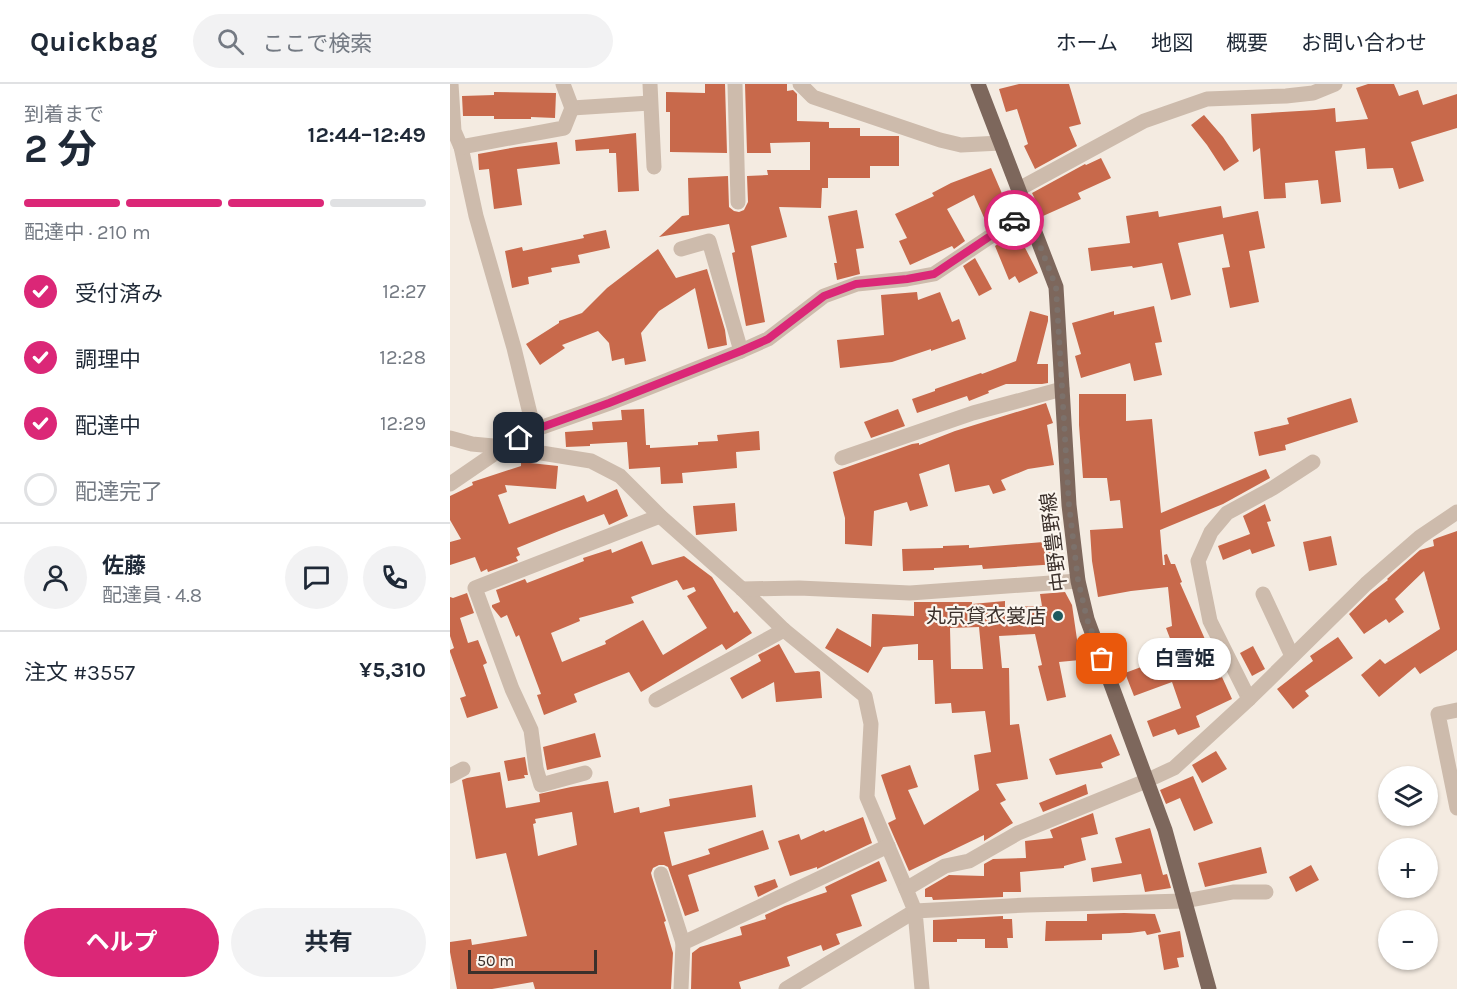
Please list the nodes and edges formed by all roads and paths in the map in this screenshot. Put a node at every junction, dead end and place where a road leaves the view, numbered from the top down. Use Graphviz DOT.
graph roads {
  1 [pos="450,84"];
  2 [pos="563,84"];
  3 [pos="650,84"];
  4 [pos="735,84"];
  5 [pos="800,84"];
  6 [pos="978,84"];
  7 [pos="1335,84"];
  8 [pos="1288,90"];
  9 [pos="650,103"];
  10 [pos="572,108"];
  11 [pos="1001,143"];
  12 [pos="461,147"];
  13 [pos="654,167"];
  14 [pos="1018,189"];
  15 [pos="738,202"];
  16 [pos="1027,212"];
  17 [pos="681,249"];
  18 [pos="741,351"];
  19 [pos="1062,389"];
  20 [pos="534,430"];
  21 [pos="450,438"];
  22 [pos="504,447"];
  23 [pos="842,458"];
  24 [pos="1313,462"];
  25 [pos="450,484"];
  26 [pos="1457,512"];
  27 [pos="660,516"];
  28 [pos="1078,580"];
  29 [pos="742,589"];
  30 [pos="1263,594"];
  31 [pos="784,630"];
  32 [pos="1292,657"];
  33 [pos="1249,699"];
  34 [pos="656,700"];
  35 [pos="1457,710"];
  36 [pos="585,773"];
  37 [pos="1146,782"];
  38 [pos="1457,808"];
  39 [pos="888,846"];
  40 [pos="662,874"];
  41 [pos="906,889"];
  42 [pos="1266,892"];
  43 [pos="1185,901"];
  44 [pos="915,911"];
  45 [pos="683,943"];
  46 [pos="681,989"];
  47 [pos="786,989"];
  48 [pos="922,989"];
  49 [pos="1209,989"];
  1 -- 12 [label="street"];
  2 -- 10 [label="street"];
  3 -- 9 [label="street"];
  4 -- 15 [label="street"];
  5 -- 11 [label="street"];
  6 -- 11 [label="main road, 中野豊野線"];
  7 -- 8 [label="street"];
  8 -- 14 [label="street"];
  9 -- 10 [label="street"];
  9 -- 13 [label="street"];
  10 -- 12 [label="street"];
  11 -- 14 [label="main road, 中野豊野線"];
  12 -- 20 [label="street"];
  14 -- 16 [label="main road, 中野豊野線"];
  16 -- 18 [label="street"];
  16 -- 19 [label="main road, 中野豊野線"];
  17 -- 18 [label="street"];
  18 -- 20 [label="street"];
  19 -- 23 [label="street"];
  19 -- 28 [label="main road, 中野豊野線"];
  20 -- 22 [label="street"];
  21 -- 22 [label="street"];
  22 -- 25 [label="street"];
  22 -- 27 [label="street"];
  24 -- 33 [label="street"];
  26 -- 32 [label="street"];
  27 -- 29 [label="street"];
  27 -- 36 [label="street"];
  28 -- 29 [label="street"];
  28 -- 37 [label="main road, 中野豊野線"];
  29 -- 31 [label="street"];
  30 -- 32 [label="street"];
  31 -- 34 [label="street"];
  31 -- 39 [label="street"];
  32 -- 33 [label="street"];
  33 -- 37 [label="street"];
  35 -- 38 [label="street"];
  37 -- 41 [label="street"];
  37 -- 43 [label="main road, 中野豊野線"];
  39 -- 41 [label="street"];
  39 -- 45 [label="street"];
  40 -- 45 [label="street"];
  41 -- 44 [label="street"];
  42 -- 43 [label="street"];
  43 -- 44 [label="street"];
  43 -- 49 [label="main road, 中野豊野線"];
  44 -- 47 [label="street"];
  44 -- 48 [label="street"];
  45 -- 46 [label="street"];
}
